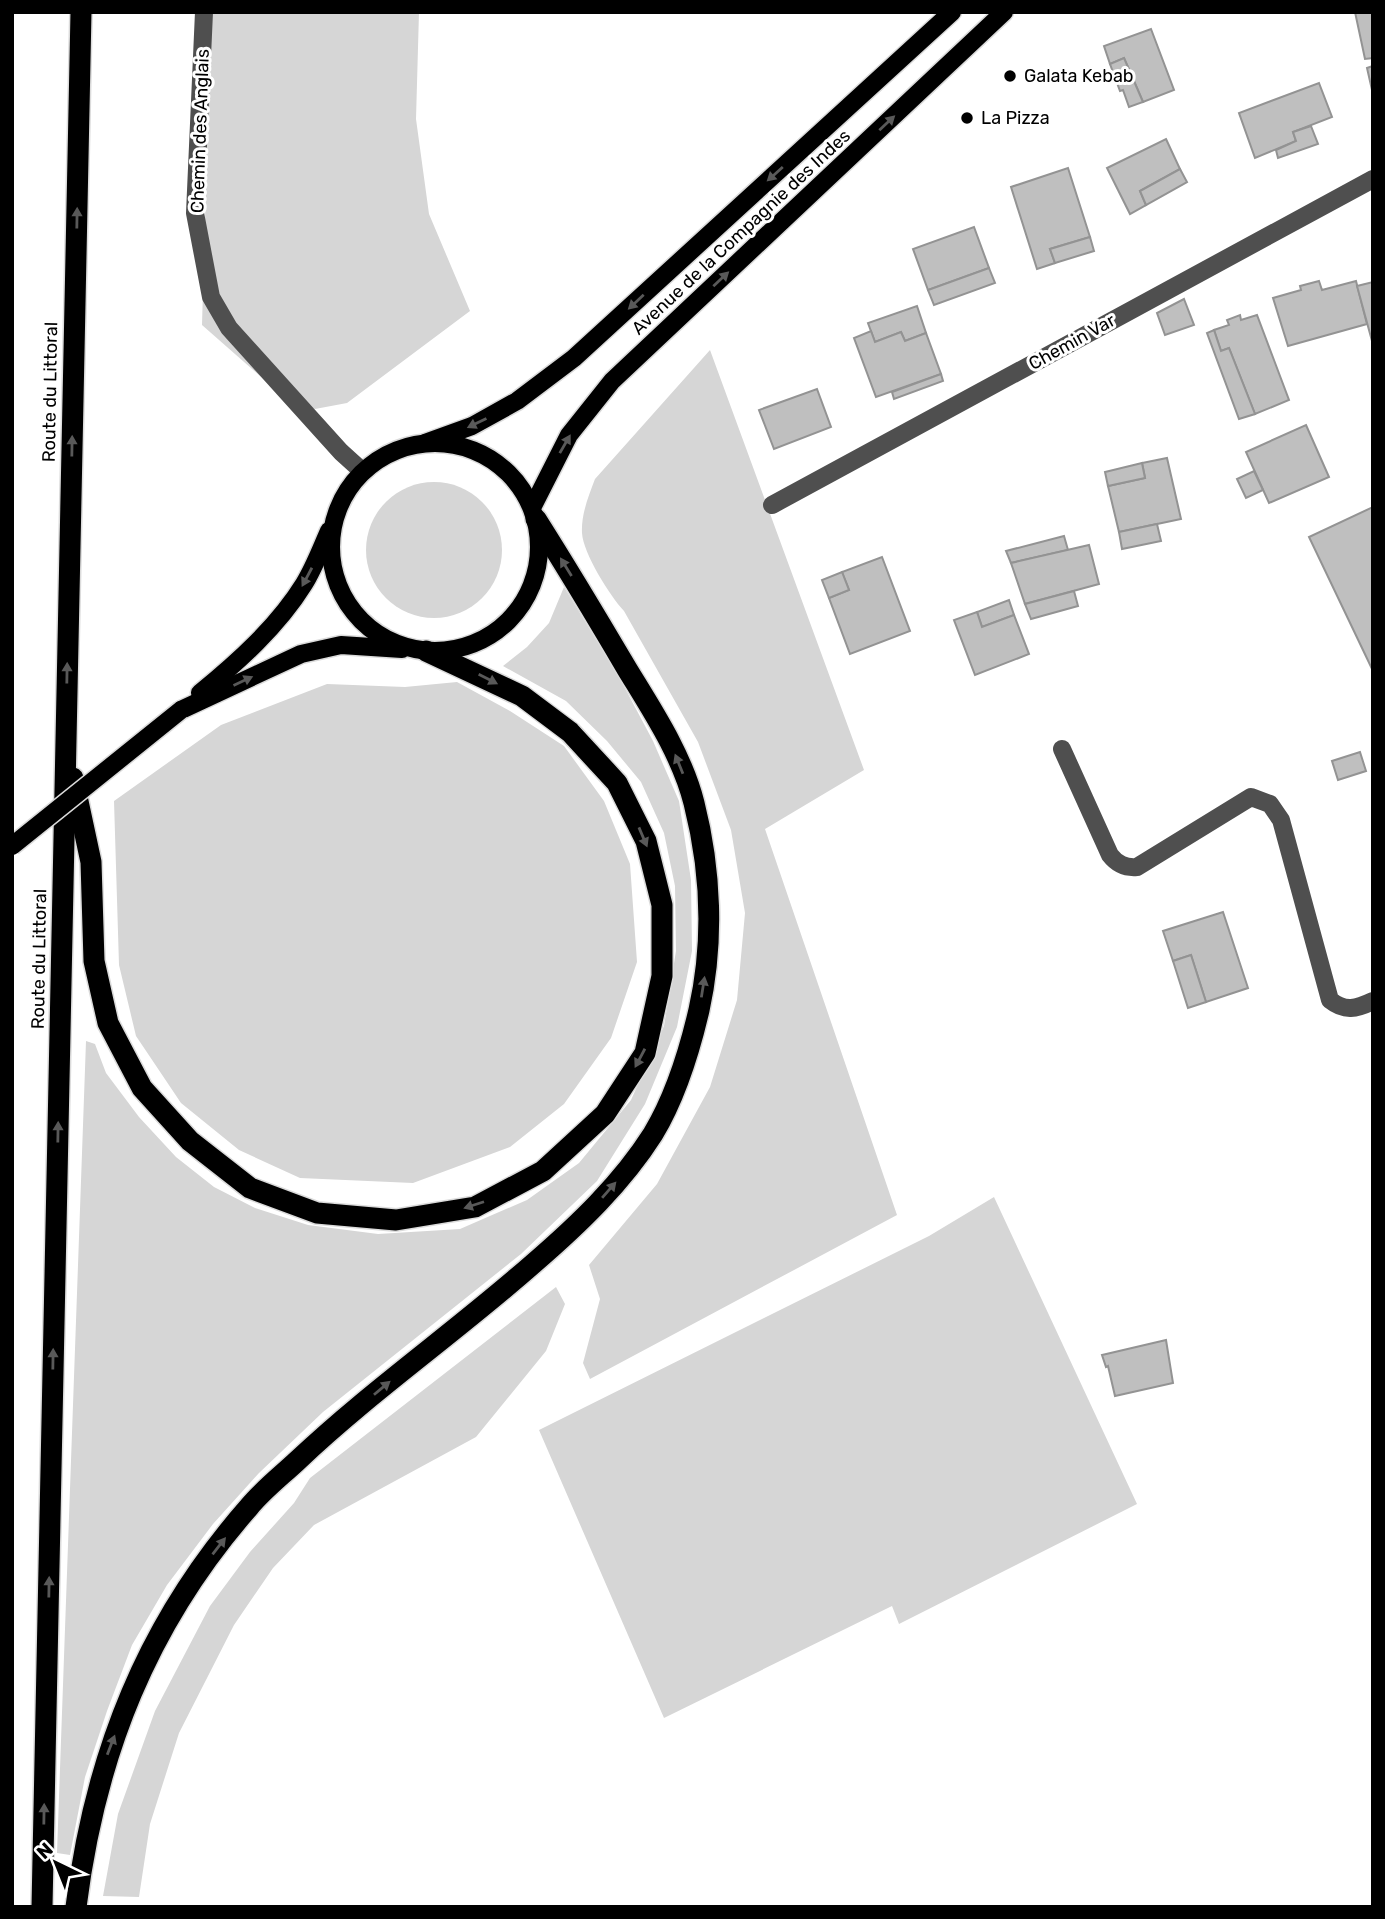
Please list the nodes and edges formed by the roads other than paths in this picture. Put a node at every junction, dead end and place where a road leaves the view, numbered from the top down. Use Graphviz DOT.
graph roads {
  1 [pos="81,12"];
  2 [pos="204,12"];
  3 [pos="952,12"];
  4 [pos="1004,12"];
  5 [pos="1373,179"];
  6 [pos="425,443"];
  7 [pos="362,471"];
  8 [pos="772,506"];
  9 [pos="535,511"];
  10 [pos="337,515"];
  11 [pos="426,651"];
  12 [pos="181,710"];
  13 [pos="66,741"];
  14 [pos="1062,749"];
  15 [pos="12,846"];
  16 [pos="1373,1001"];
  17 [pos="42,1907"];
  18 [pos="76,1907"];
  13 -- 1 [label="highway, Route du Littoral, one-way"];
  2 -- 7 [label="street, Chemin des Anglais"];
  3 -- 6 [label="main road, Avenue de la Compagnie des Indes, one-way"];
  9 -- 4 [label="main road, Avenue de la Compagnie des Indes, one-way"];
  5 -- 8 [label="street, Chemin Var"];
  6 -- 7 [label="main road, Avenue de la Compagnie des Indes"];
  6 -- 9 [label="main road"];
  7 -- 10 [label="main road"];
  9 -- 11 [label="main road"];
  18 -- 9 [label="highway, one-way"];
  10 -- 11 [label="main road"];
  10 -- 12 [label="main road, one-way"];
  12 -- 11 [label="main road, one-way"];
  11 -- 13 [label="highway, one-way"];
  12 -- 15 [label="main road, bridge"];
  17 -- 13 [label="highway, Route du Littoral, one-way"];
  14 -- 16 [label="street"];
}
